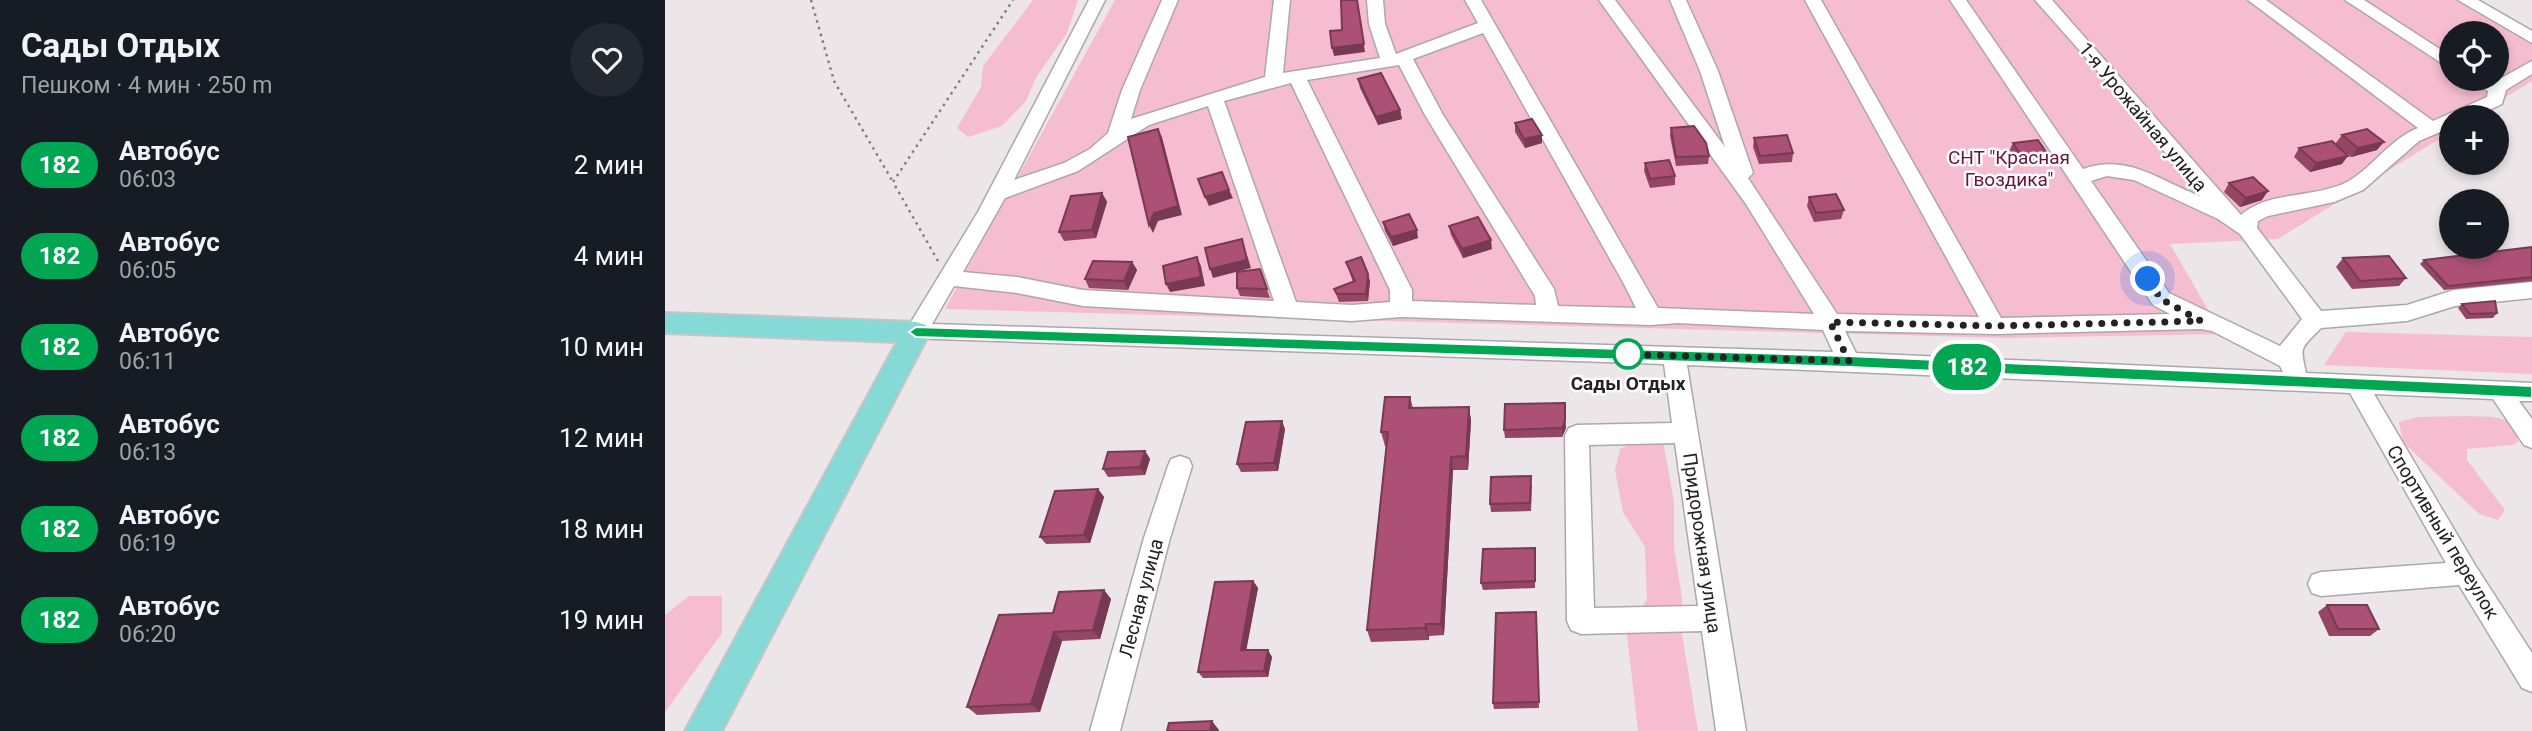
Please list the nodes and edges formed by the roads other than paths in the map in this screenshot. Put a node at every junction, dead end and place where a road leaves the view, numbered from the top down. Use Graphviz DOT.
graph roads {
  1 [pos="1097,0"];
  2 [pos="1170,0"];
  3 [pos="1282,0"];
  4 [pos="1375,0"];
  5 [pos="1473,0"];
  6 [pos="1607,0"];
  7 [pos="1678,0"];
  8 [pos="1813,0"];
  9 [pos="1958,0"];
  10 [pos="2043,0"];
  11 [pos="2256,0"];
  12 [pos="2353,0"];
  13 [pos="2466,0"];
  14 [pos="1488,25"];
  15 [pos="2529,34"];
  16 [pos="2439,56"];
  17 [pos="1397,60"];
  18 [pos="2532,66"];
  19 [pos="1298,79"];
  20 [pos="1273,80"];
  21 [pos="2509,80"];
  22 [pos="2497,91"];
  23 [pos="1214,97"];
  24 [pos="2485,105"];
  25 [pos="2439,125"];
  26 [pos="2430,128"];
  27 [pos="1117,135"];
  28 [pos="2079,178"];
  29 [pos="998,193"];
  30 [pos="1753,199"];
  31 [pos="2226,215"];
  32 [pos="2247,229"];
  33 [pos="948,278"];
  34 [pos="2532,290"];
  35 [pos="1288,309"];
  36 [pos="1401,309"];
  37 [pos="1548,313"];
  38 [pos="1651,317"];
  39 [pos="2315,320"];
  40 [pos="2201,321"];
  41 [pos="1830,322"];
  42 [pos="665,323"];
  43 [pos="1995,326"];
  44 [pos="916,332"];
  45 [pos="1674,356"];
  46 [pos="2288,360"];
  47 [pos="1849,361"];
  48 [pos="2302,383"];
  49 [pos="2357,385"];
  50 [pos="2499,390"];
  51 [pos="2532,392"];
  52 [pos="1687,432"];
  53 [pos="2532,438"];
  54 [pos="1180,466"];
  55 [pos="2466,573"];
  56 [pos="2321,584"];
  57 [pos="1711,618"];
  58 [pos="2532,678"];
  59 [pos="703,731"];
  60 [pos="1105,731"];
  61 [pos="1731,731"];
  1 -- 29 [label="street"];
  2 -- 27 [label="street"];
  3 -- 20 [label="street"];
  4 -- 17 [label="street"];
  5 -- 14 [label="street"];
  6 -- 30 [label="street"];
  7 -- 30 [label="street"];
  8 -- 43 [label="street"];
  9 -- 28 [label="street"];
  10 -- 31 [label="street, 1-я Урожайная улица"];
  11 -- 26 [label="street"];
  12 -- 16 [label="street"];
  13 -- 15 [label="street"];
  14 -- 17 [label="street"];
  14 -- 38 [label="street"];
  17 -- 19 [label="street"];
  17 -- 37 [label="street"];
  18 -- 21 [label="street"];
  19 -- 20 [label="street"];
  19 -- 36 [label="street"];
  20 -- 23 [label="street"];
  22 -- 24 [label="street"];
  23 -- 27 [label="street"];
  23 -- 35 [label="street"];
  25 -- 26 [label="street"];
  26 -- 32 [label="street"];
  27 -- 29 [label="street"];
  28 -- 31 [label="street"];
  28 -- 40 [label="street"];
  29 -- 33 [label="street"];
  30 -- 41 [label="street"];
  31 -- 32 [label="street, 1-я Урожайная улица"];
  32 -- 39 [label="street, 1-я Урожайная улица"];
  33 -- 35 [label="street"];
  33 -- 44 [label="street"];
  34 -- 39 [label="street"];
  35 -- 36 [label="street"];
  36 -- 37 [label="street"];
  37 -- 38 [label="street"];
  38 -- 41 [label="street"];
  39 -- 46 [label="street"];
  40 -- 43 [label="street"];
  40 -- 46 [label="street"];
  41 -- 43 [label="street"];
  41 -- 47 [label="street"];
  42 -- 44 [label="main road"];
  44 -- 45 [label="street"];
  44 -- 59 [label="main road"];
  45 -- 47 [label="street"];
  45 -- 52 [label="street, Придорожная улица"];
  46 -- 48 [label="street"];
  47 -- 48 [label="street"];
  48 -- 49 [label="street"];
  49 -- 50 [label="street"];
  49 -- 55 [label="street, Спортивный переулок"];
  50 -- 51 [label="street"];
  50 -- 53 [label="street"];
  52 -- 57 [label="street, Придорожная улица"];
  52 -- 57 [label="street"];
  54 -- 60 [label="street, Лесная улица"];
  55 -- 56 [label="street"];
  55 -- 58 [label="street, Спортивный переулок"];
  57 -- 61 [label="street, Придорожная улица"];
}
